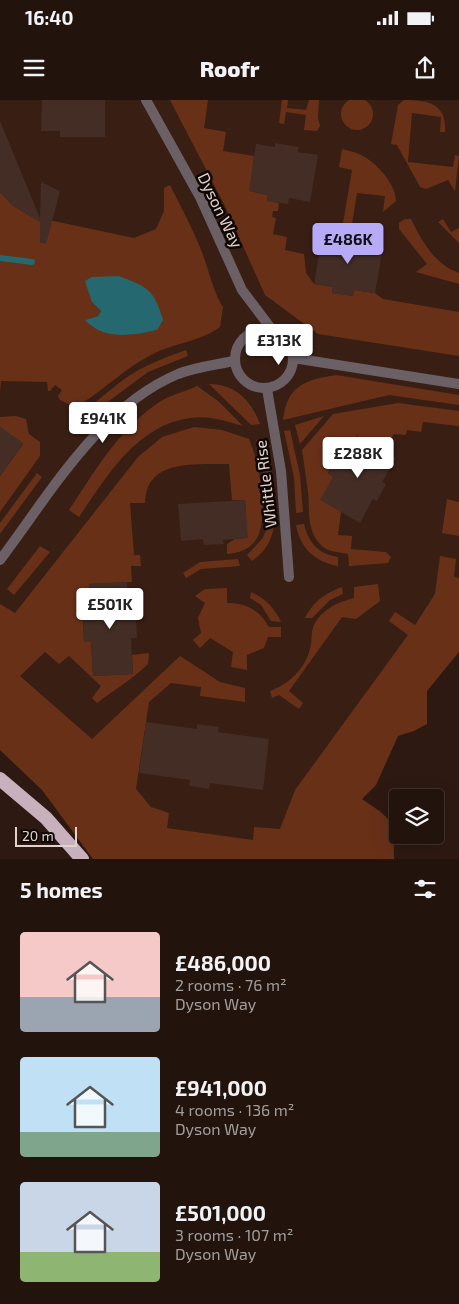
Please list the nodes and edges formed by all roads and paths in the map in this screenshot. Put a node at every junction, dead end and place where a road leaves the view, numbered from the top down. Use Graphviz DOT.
graph roads {
  1 [pos="146,100"];
  2 [pos="274,331"];
  3 [pos="294,358"];
  4 [pos="234,361"];
  5 [pos="459,384"];
  6 [pos="266,388"];
  7 [pos="0,560"];
  8 [pos="289,577"];
  9 [pos="0,779"];
  10 [pos="82,859"];
  1 -- 2 [label="street, Dyson Way"];
  2 -- 3 [label="street"];
  2 -- 4 [label="street"];
  3 -- 5 [label="street"];
  3 -- 6 [label="street"];
  4 -- 6 [label="street"];
  4 -- 7 [label="street"];
  6 -- 8 [label="street, Whittle Rise"];
  9 -- 10 [label="highway"];
}
